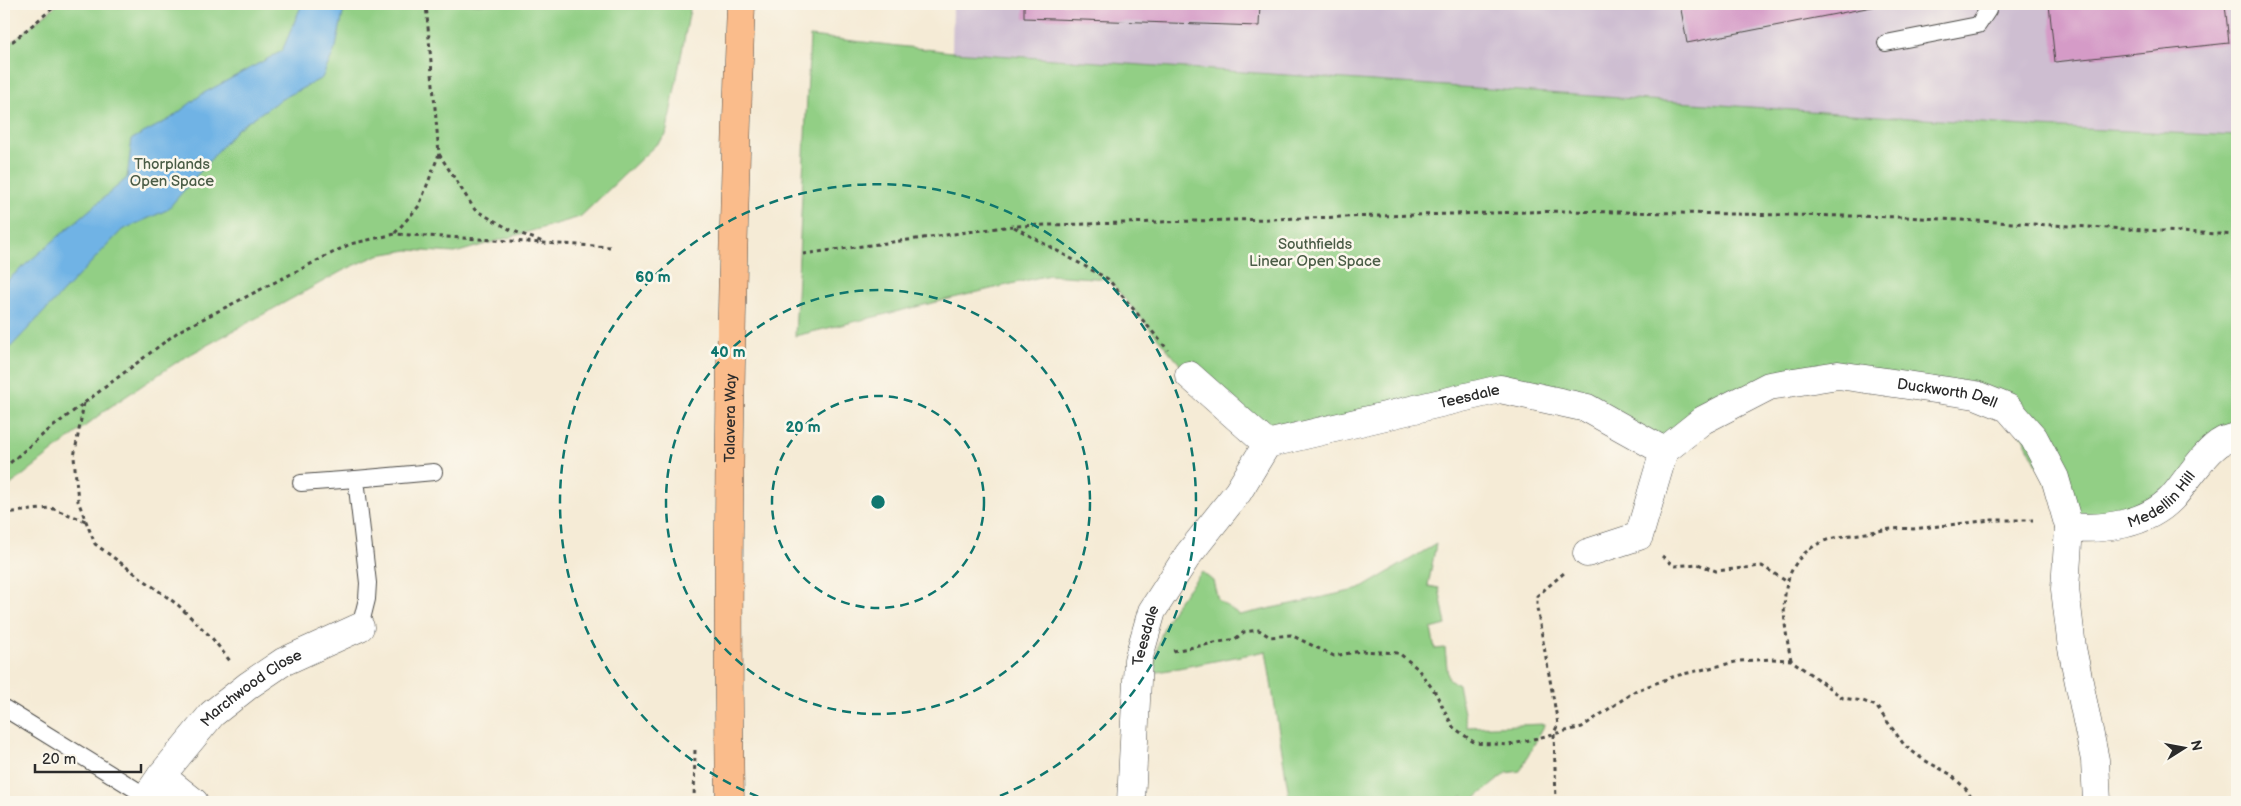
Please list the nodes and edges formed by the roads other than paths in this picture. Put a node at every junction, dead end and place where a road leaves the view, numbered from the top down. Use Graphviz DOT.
graph roads {
  1 [pos="742,4"];
  2 [pos="1987,4"];
  3 [pos="1886,42"];
  4 [pos="1189,375"];
  5 [pos="2237,437"];
  6 [pos="1267,444"];
  7 [pos="1664,451"];
  8 [pos="434,472"];
  9 [pos="356,479"];
  10 [pos="301,483"];
  11 [pos="2068,523"];
  12 [pos="1587,553"];
  13 [pos="360,627"];
  14 [pos="4,708"];
  15 [pos="150,791"];
  16 [pos="194,802"];
  17 [pos="730,802"];
  18 [pos="1131,802"];
  19 [pos="2098,802"];
  1 -- 17 [label="main road, Talavera Way"];
  2 -- 3 [label="lane"];
  4 -- 6 [label="street"];
  5 -- 11 [label="street, Medellin Hill"];
  6 -- 7 [label="street, Teesdale"];
  6 -- 18 [label="street, Teesdale"];
  7 -- 11 [label="street, Duckworth Dell"];
  7 -- 12 [label="street"];
  8 -- 9 [label="lane"];
  9 -- 10 [label="lane"];
  9 -- 13 [label="lane"];
  11 -- 19 [label="street, Duckworth Dell"];
  13 -- 15 [label="street, Marchwood Close"];
  14 -- 15 [label="lane"];
  15 -- 16 [label="street"];
}
